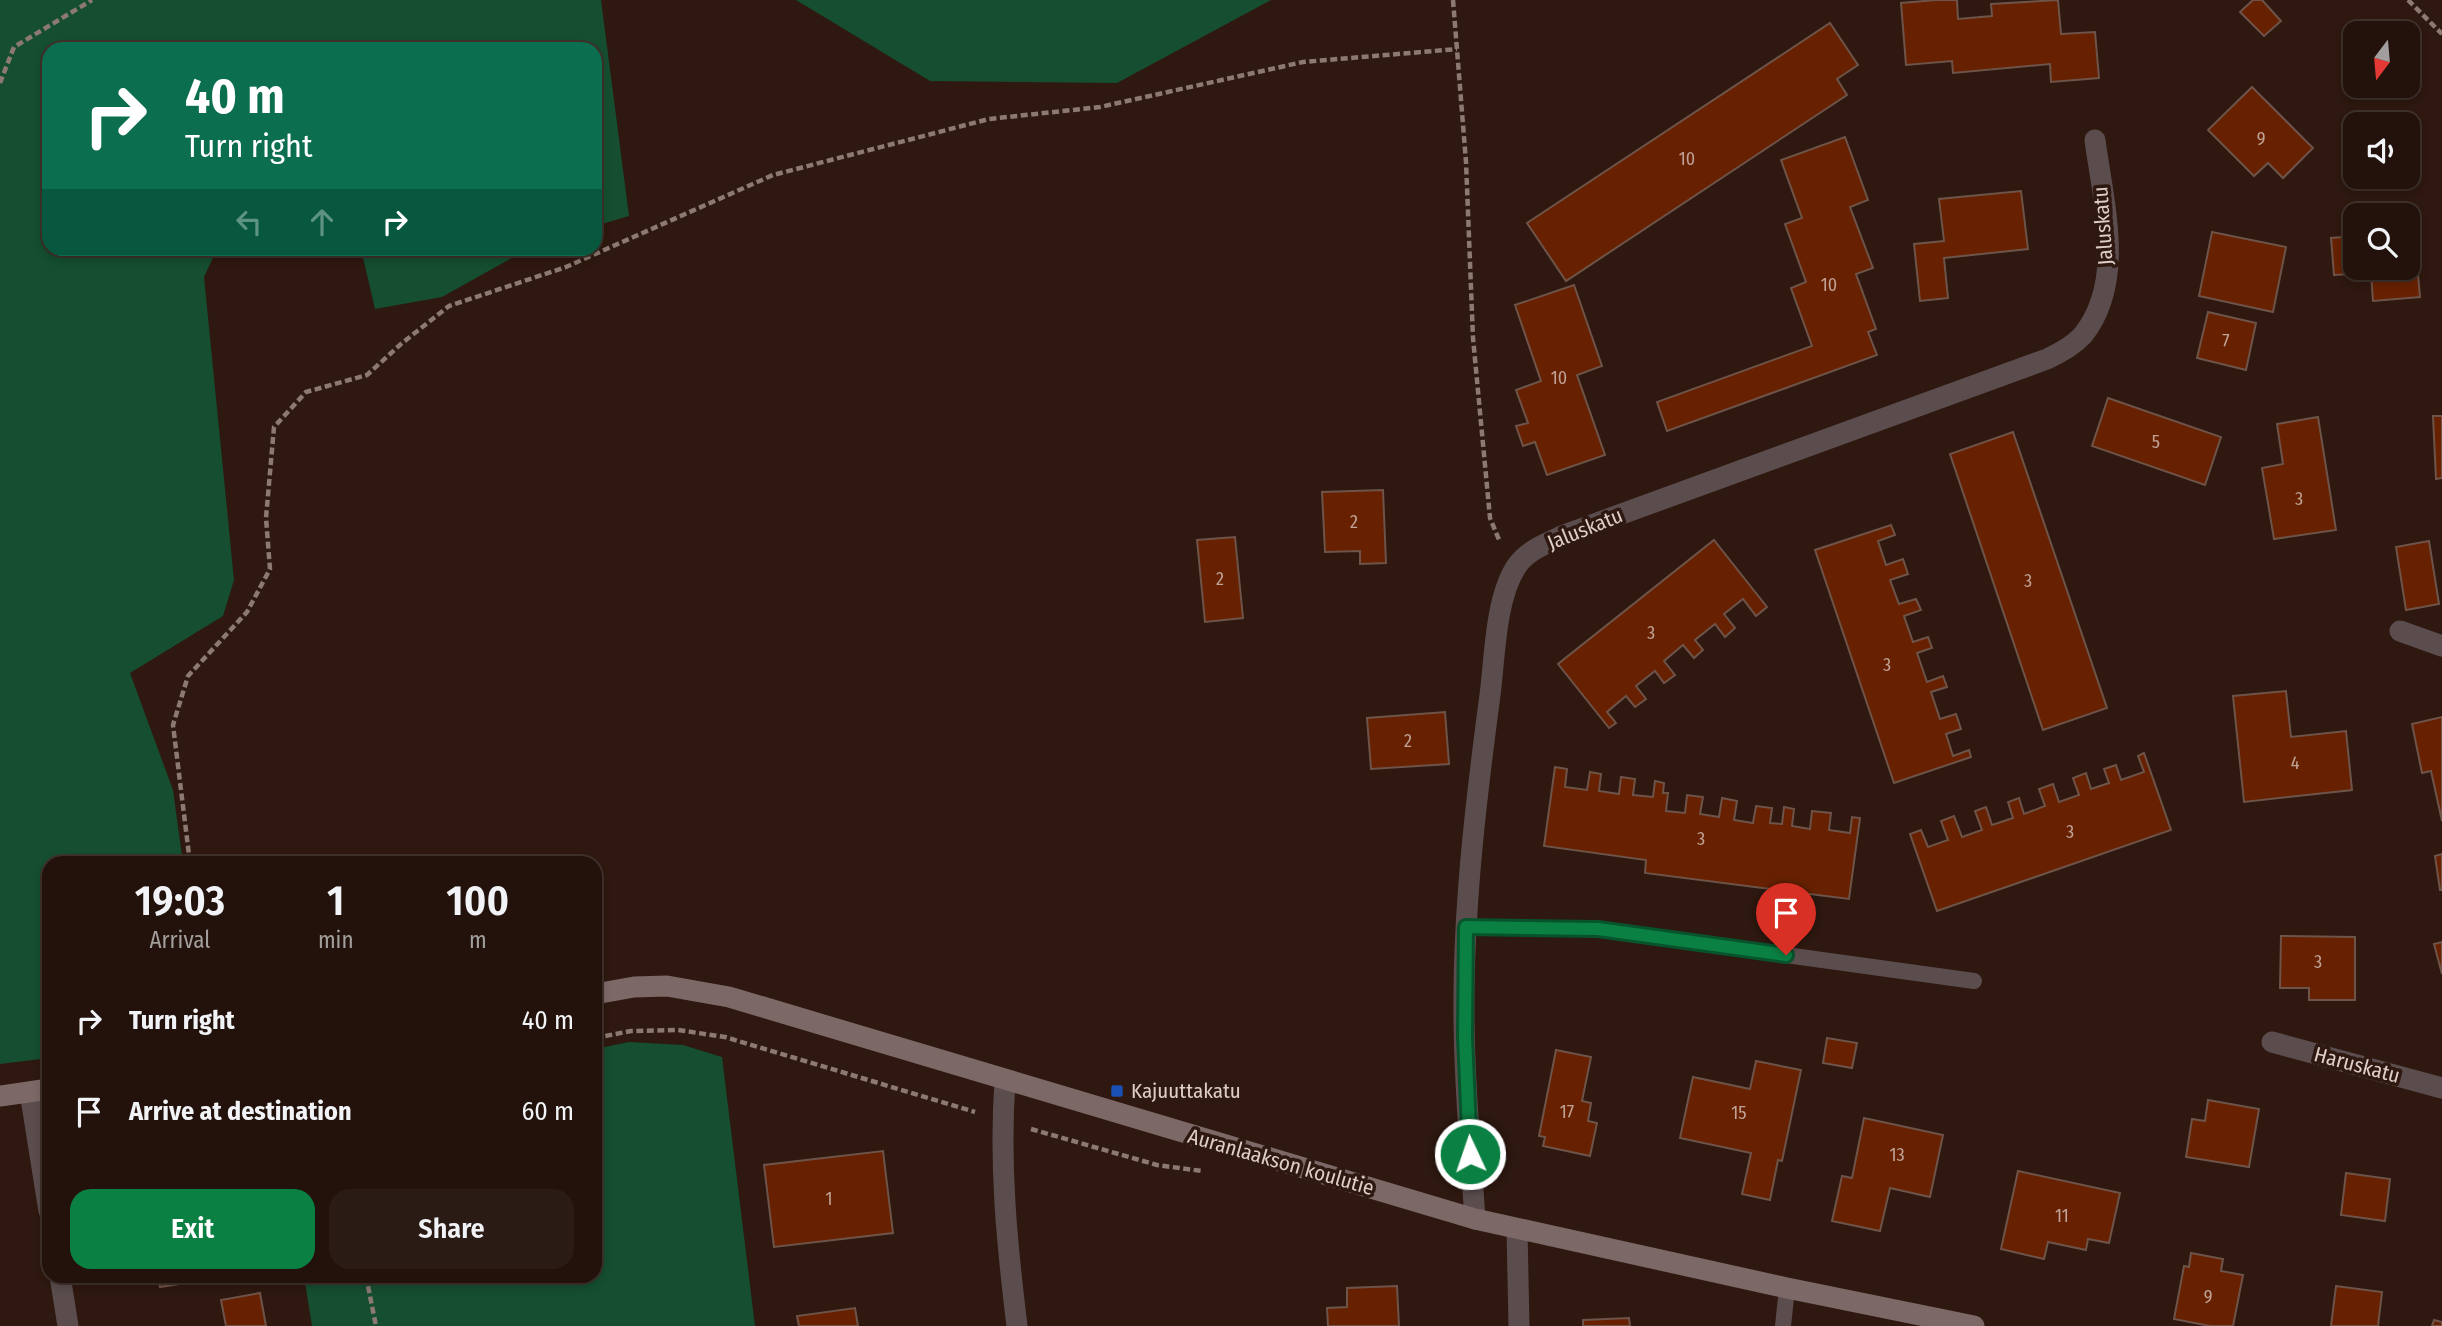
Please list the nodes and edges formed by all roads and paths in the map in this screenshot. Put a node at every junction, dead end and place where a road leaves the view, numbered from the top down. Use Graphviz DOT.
graph roads {
  1 [pos="92,0"];
  2 [pos="1453,0"];
  3 [pos="2409,0"];
  4 [pos="2442,34"];
  5 [pos="1457,49"];
  6 [pos="0,83"];
  7 [pos="2095,140"];
  8 [pos="602,251"];
  9 [pos="591,256"];
  10 [pos="1518,564"];
  11 [pos="2400,631"];
  12 [pos="2442,646"];
  13 [pos="189,856"];
  14 [pos="1466,927"];
  15 [pos="1974,981"];
  16 [pos="602,993"];
  17 [pos="2272,1042"];
  18 [pos="1005,1081"];
  19 [pos="2442,1088"];
  20 [pos="39,1091"];
  21 [pos="0,1096"];
  22 [pos="42,1127"];
  23 [pos="1475,1219"];
  24 [pos="1517,1229"];
  25 [pos="61,1283"];
  26 [pos="367,1283"];
  27 [pos="1787,1288"];
  28 [pos="68,1326"];
  29 [pos="376,1326"];
  30 [pos="1017,1326"];
  31 [pos="1519,1326"];
  32 [pos="1783,1326"];
  33 [pos="1974,1326"];
  1 -- 6 [label="path"];
  2 -- 5 [label="path"];
  3 -- 4 [label="path"];
  5 -- 8 [label="path"];
  5 -- 10 [label="path"];
  7 -- 10 [label="street, Jaluskatu"];
  9 -- 13 [label="path"];
  10 -- 14 [label="street"];
  11 -- 12 [label="street"];
  14 -- 15 [label="lane"];
  14 -- 23 [label="street"];
  16 -- 18 [label="street, Auranlaakson koulutie"];
  17 -- 19 [label="street, Haruskatu"];
  18 -- 23 [label="street, Auranlaakson koulutie"];
  18 -- 30 [label="street"];
  20 -- 21 [label="street"];
  20 -- 22 [label="street"];
  23 -- 24 [label="street, Auranlaakson koulutie"];
  24 -- 27 [label="street, Auranlaakson koulutie"];
  24 -- 31 [label="street"];
  25 -- 28 [label="street"];
  26 -- 29 [label="path"];
  27 -- 32 [label="lane"];
  27 -- 33 [label="street, Auranlaakson koulutie"];
}
